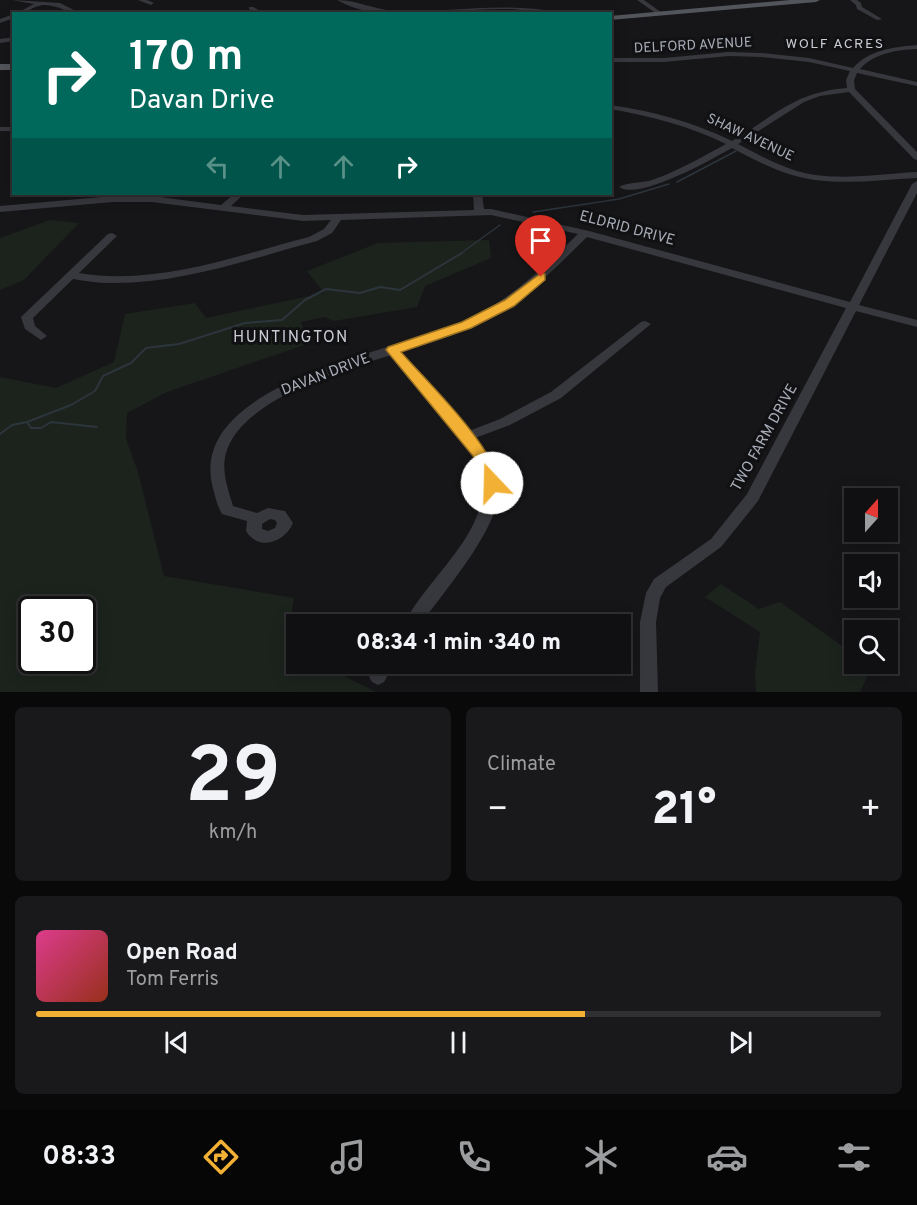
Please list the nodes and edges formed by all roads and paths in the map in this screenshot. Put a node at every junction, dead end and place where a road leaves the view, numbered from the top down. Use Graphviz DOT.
graph roads {
  1 [pos="15,0"];
  2 [pos="141,0"];
  3 [pos="340,0"];
  4 [pos="640,0"];
  5 [pos="770,0"];
  6 [pos="816,0"];
  7 [pos="853,0"];
  8 [pos="45,1"];
  9 [pos="478,1"];
  10 [pos="151,3"];
  11 [pos="251,8"];
  12 [pos="657,11"];
  13 [pos="22,12"];
  14 [pos="75,12"];
  15 [pos="259,12"];
  16 [pos="393,12"];
  17 [pos="407,12"];
  18 [pos="555,12"];
  19 [pos="612,16"];
  20 [pos="879,19"];
  21 [pos="917,47"];
  22 [pos="612,60"];
  23 [pos="855,70"];
  24 [pos="917,84"];
  25 [pos="851,90"];
  26 [pos="612,107"];
  27 [pos="731,143"];
  28 [pos="917,157"];
  29 [pos="917,175"];
  30 [pos="917,184"];
  31 [pos="624,187"];
  32 [pos="238,195"];
  33 [pos="478,195"];
  34 [pos="81,198"];
  35 [pos="222,208"];
  36 [pos="0,209"];
  37 [pos="479,212"];
  38 [pos="337,219"];
  39 [pos="585,233"];
  40 [pos="112,236"];
  41 [pos="70,275"];
  42 [pos="853,306"];
  43 [pos="645,324"];
  44 [pos="917,324"];
  45 [pos="41,336"];
  46 [pos="393,350"];
  47 [pos="466,437"];
  48 [pos="257,518"];
  49 [pos="419,614"];
  50 [pos="649,692"];
  1 -- 8 [label="street"];
  2 -- 10 [label="street"];
  3 -- 16 [label="street"];
  4 -- 12 [label="street"];
  5 -- 12 [label="main road"];
  6 -- 12 [label="main road"];
  7 -- 20 [label="street"];
  8 -- 13 [label="street"];
  8 -- 14 [label="street"];
  9 -- 17 [label="street"];
  9 -- 18 [label="street"];
  11 -- 15 [label="street"];
  12 -- 19 [label="main road"];
  21 -- 23 [label="street"];
  22 -- 23 [label="street, DELFORD AVENUE"];
  23 -- 24 [label="street, DELFORD AVENUE"];
  23 -- 25 [label="street"];
  25 -- 27 [label="street"];
  25 -- 28 [label="street"];
  26 -- 27 [label="street, SHAW AVENUE"];
  27 -- 29 [label="street, SHAW AVENUE"];
  27 -- 31 [label="street"];
  30 -- 42 [label="street, TWO FARM DRIVE"];
  32 -- 35 [label="street"];
  33 -- 37 [label="street"];
  34 -- 35 [label="street, ELDRID DRIVE"];
  34 -- 36 [label="street, ELDRID DRIVE"];
  35 -- 38 [label="street, ELDRID DRIVE"];
  37 -- 38 [label="street, ELDRID DRIVE"];
  37 -- 39 [label="street, ELDRID DRIVE"];
  38 -- 41 [label="street"];
  39 -- 42 [label="street, ELDRID DRIVE"];
  39 -- 46 [label="street, DAVAN DRIVE"];
  40 -- 41 [label="street"];
  41 -- 45 [label="street"];
  42 -- 44 [label="street, ELDRID DRIVE"];
  42 -- 50 [label="street, TWO FARM DRIVE"];
  43 -- 47 [label="street"];
  46 -- 47 [label="street"];
  46 -- 48 [label="street, DAVAN DRIVE"];
  47 -- 49 [label="street"];
}
